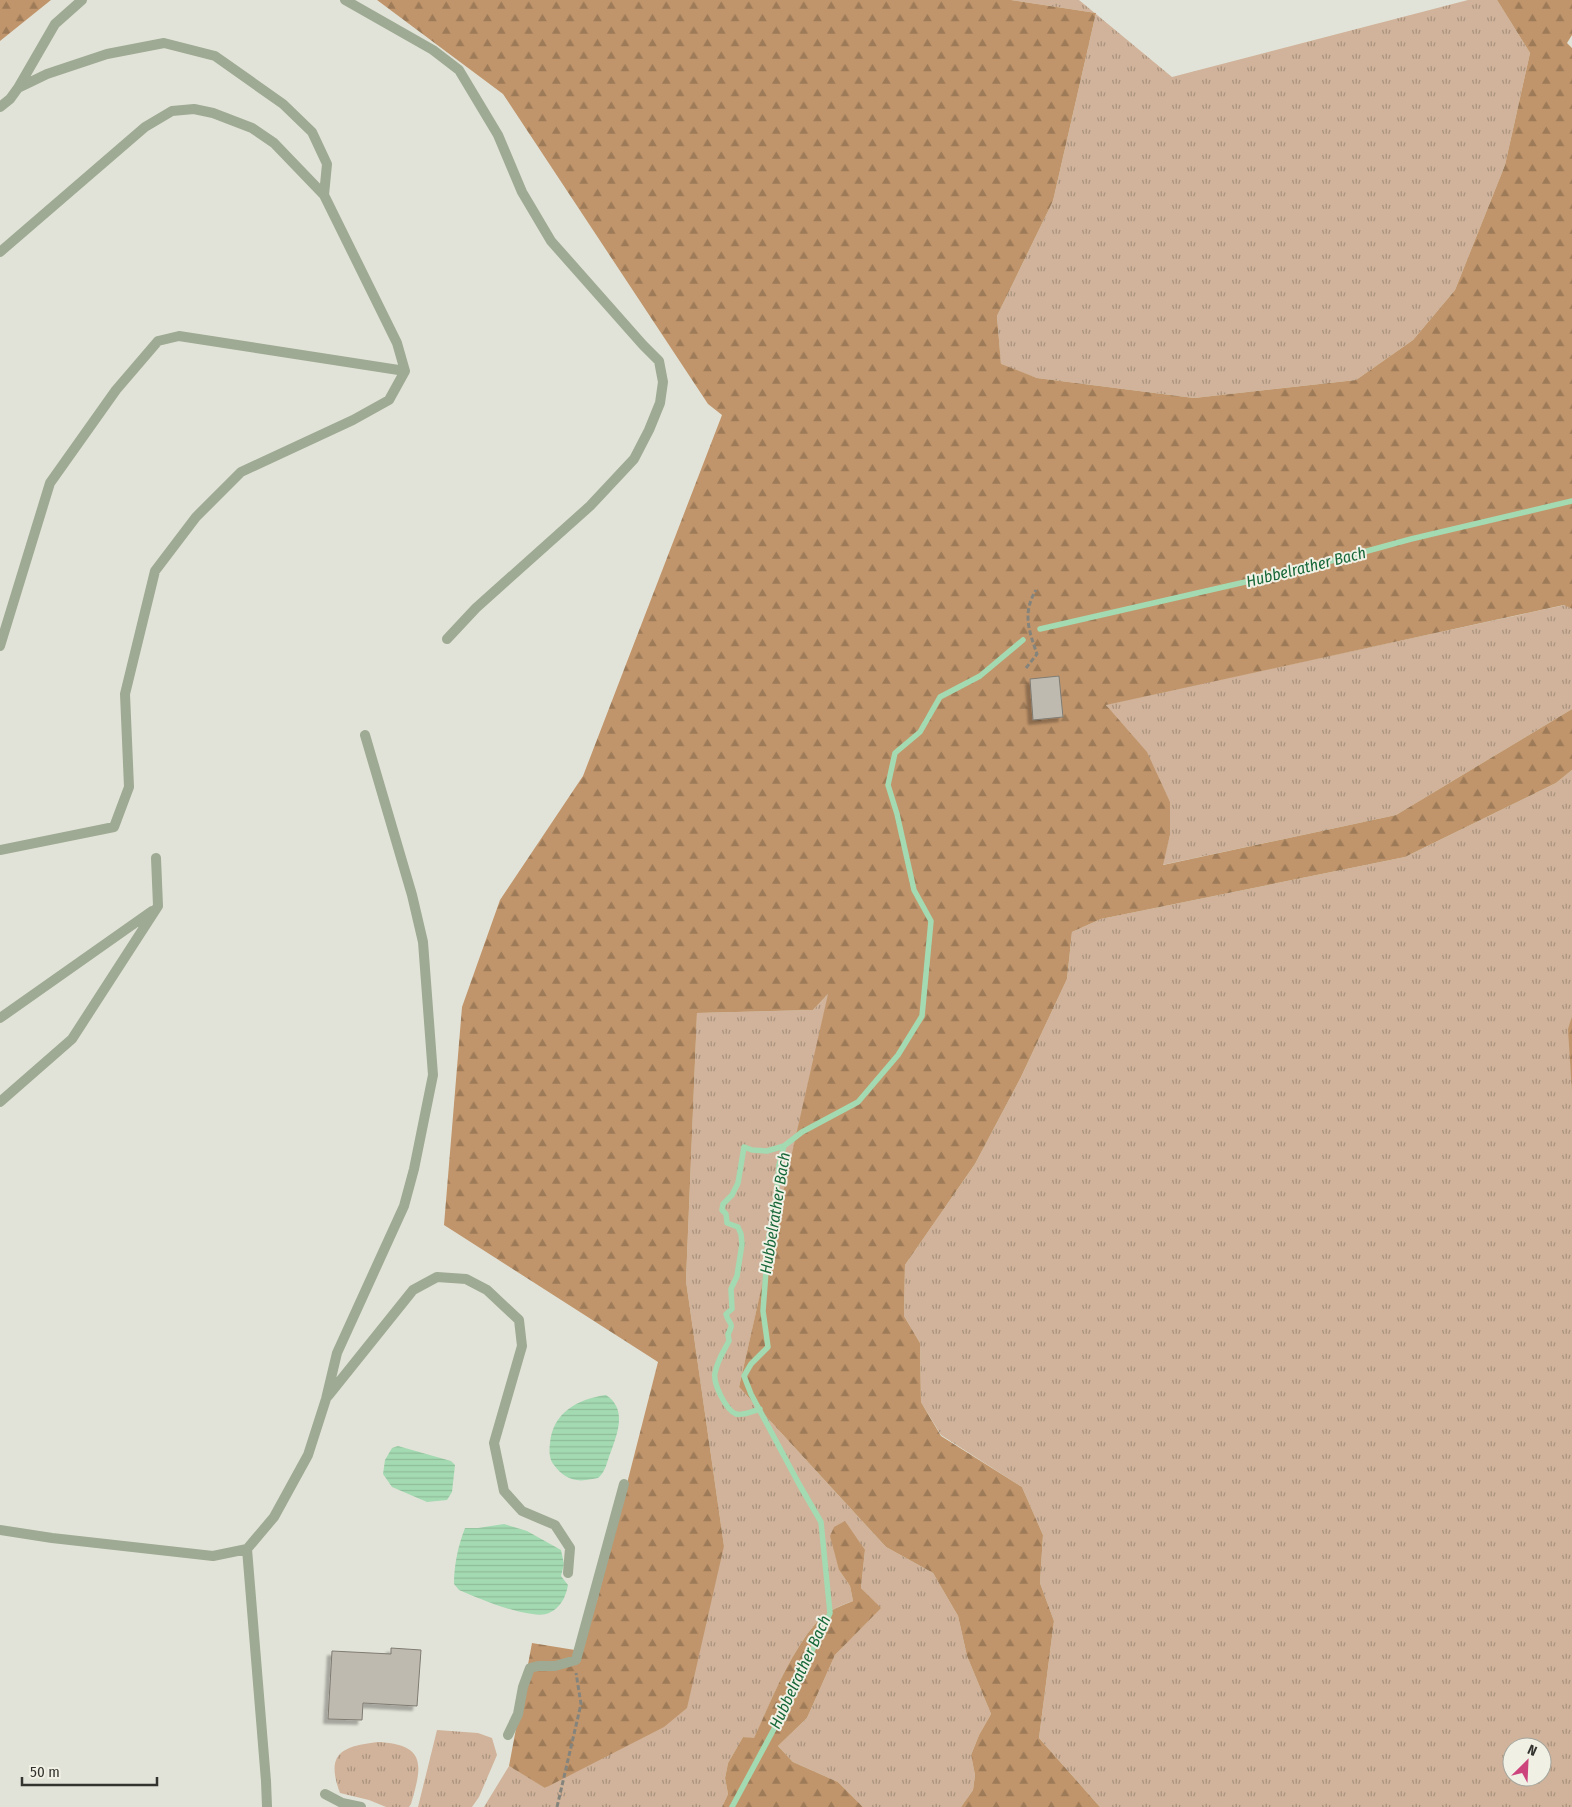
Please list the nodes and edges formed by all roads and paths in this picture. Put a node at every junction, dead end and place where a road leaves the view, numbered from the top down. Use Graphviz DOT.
graph roads {
  1 [pos="82,0"];
  2 [pos="346,0"];
  3 [pos="18,88"];
  4 [pos="0,107"];
  5 [pos="324,195"];
  6 [pos="0,252"];
  7 [pos="405,371"];
  8 [pos="1036,590"];
  9 [pos="448,639"];
  10 [pos="0,646"];
  11 [pos="1026,668"];
  12 [pos="365,735"];
  13 [pos="0,850"];
  14 [pos="156,858"];
  15 [pos="158,906"];
  16 [pos="0,1018"];
  17 [pos="0,1102"];
  18 [pos="326,1399"];
  19 [pos="624,1484"];
  20 [pos="0,1530"];
  21 [pos="247,1549"];
  22 [pos="568,1573"];
  23 [pos="576,1660"];
  24 [pos="508,1735"];
  25 [pos="325,1794"];
  26 [pos="267,1807"];
  27 [pos="361,1807"];
  28 [pos="557,1807"];
  1 -- 3 [label="lane"];
  2 -- 9 [label="lane"];
  3 -- 4 [label="lane"];
  3 -- 5 [label="lane"];
  5 -- 6 [label="lane"];
  5 -- 7 [label="lane"];
  7 -- 10 [label="lane"];
  7 -- 13 [label="lane"];
  8 -- 11 [label="path"];
  12 -- 18 [label="lane"];
  14 -- 15 [label="lane"];
  15 -- 16 [label="lane"];
  15 -- 17 [label="lane"];
  18 -- 21 [label="lane"];
  18 -- 22 [label="lane"];
  19 -- 23 [label="lane"];
  20 -- 21 [label="lane"];
  21 -- 26 [label="lane"];
  23 -- 24 [label="lane"];
  23 -- 28 [label="path"];
  25 -- 27 [label="lane"];
}
